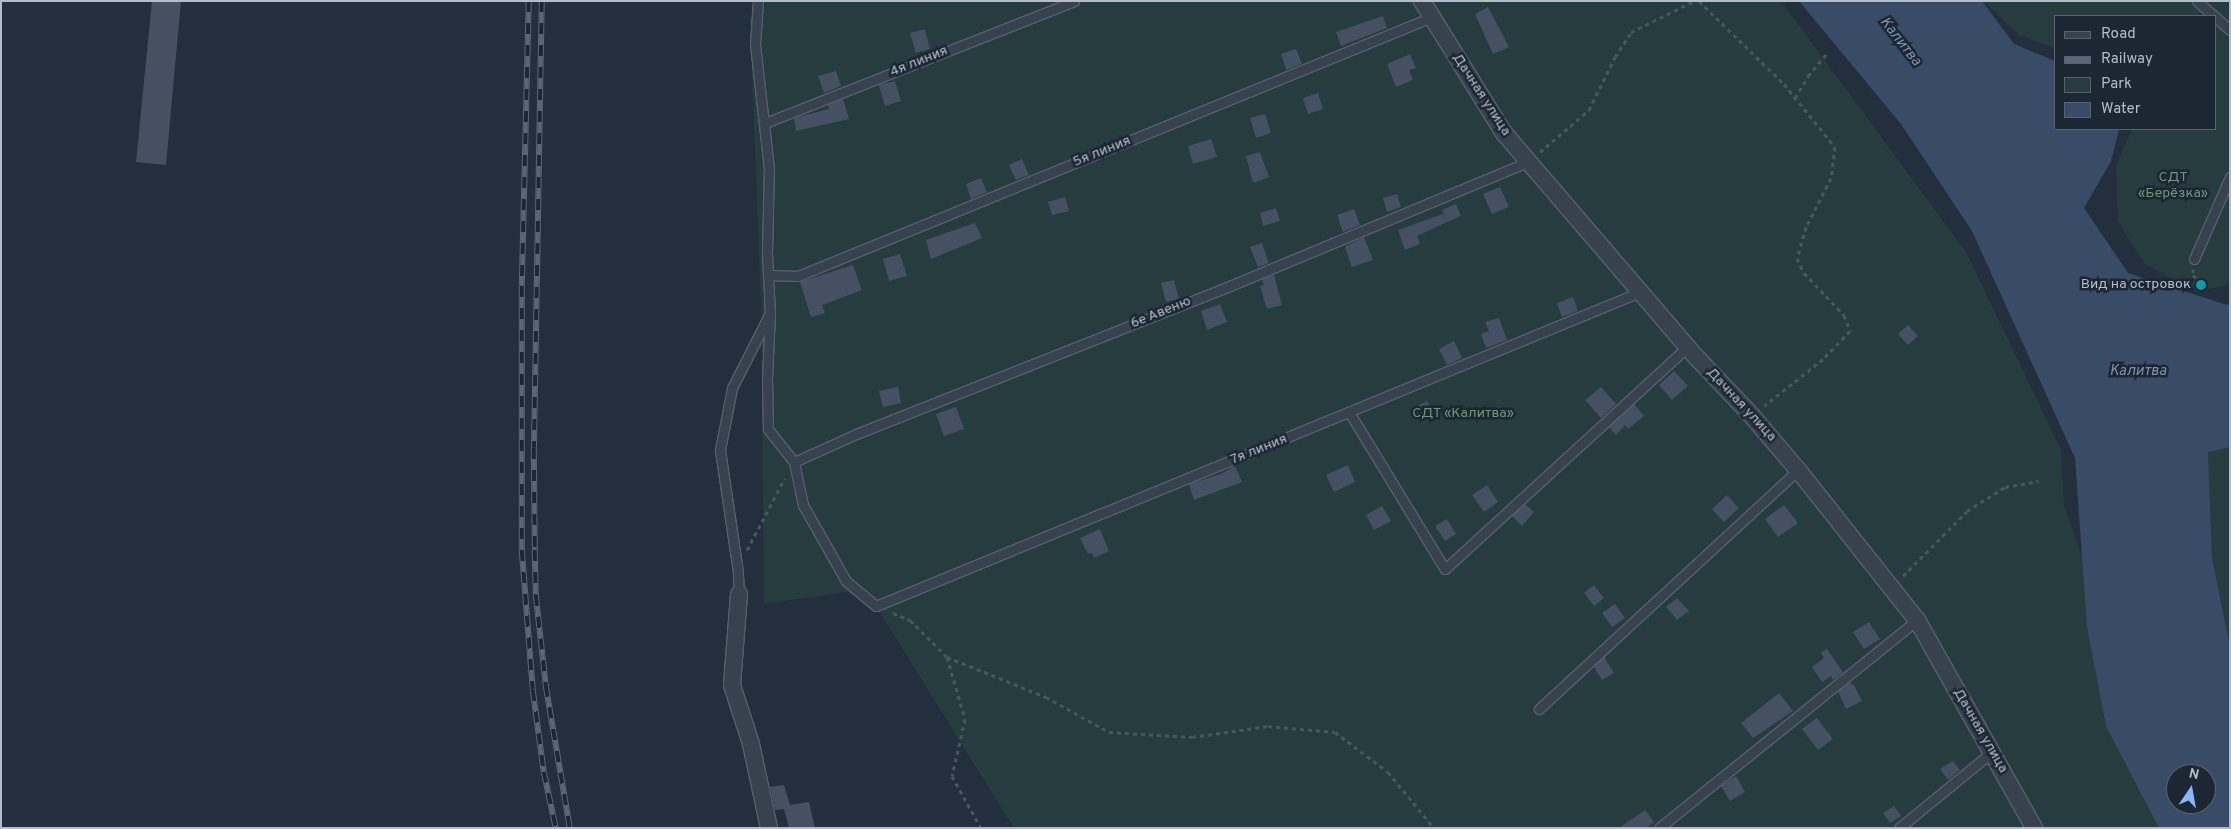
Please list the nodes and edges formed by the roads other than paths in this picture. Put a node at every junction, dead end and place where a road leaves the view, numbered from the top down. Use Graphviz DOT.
graph roads {
  1 [pos="758,1"];
  2 [pos="1074,1"];
  3 [pos="1422,1"];
  4 [pos="2197,1"];
  5 [pos="2213,15"];
  6 [pos="1432,17"];
  7 [pos="2216,18"];
  8 [pos="2230,30"];
  9 [pos="765,123"];
  10 [pos="1528,162"];
  11 [pos="2230,177"];
  12 [pos="2194,259"];
  13 [pos="770,275"];
  14 [pos="1640,292"];
  15 [pos="770,313"];
  16 [pos="1687,347"];
  17 [pos="1349,412"];
  18 [pos="794,462"];
  19 [pos="1798,470"];
  20 [pos="739,594"];
  21 [pos="1917,620"];
  22 [pos="1539,709"];
  23 [pos="1992,752"];
  24 [pos="769,828"];
  25 [pos="1659,828"];
  26 [pos="1899,828"];
  27 [pos="2034,828"];
  1 -- 9 [label="lane"];
  2 -- 9 [label="lane, 4я линия"];
  3 -- 6 [label="street, Дачная улица"];
  4 -- 5 [label="lane"];
  6 -- 10 [label="street, Дачная улица"];
  6 -- 13 [label="lane, 5я линия"];
  7 -- 8 [label="lane"];
  9 -- 13 [label="lane"];
  10 -- 14 [label="street, Дачная улица"];
  10 -- 18 [label="lane, 6е Авеню"];
  11 -- 12 [label="lane"];
  13 -- 15 [label="lane"];
  14 -- 16 [label="street, Дачная улица"];
  14 -- 17 [label="lane, 7я линия"];
  15 -- 18 [label="lane"];
  15 -- 20 [label="lane"];
  16 -- 17 [label="lane"];
  16 -- 19 [label="street, Дачная улица"];
  17 -- 18 [label="lane, 7я линия"];
  19 -- 21 [label="street, Дачная улица"];
  19 -- 22 [label="lane"];
  20 -- 24 [label="street"];
  21 -- 23 [label="street, Дачная улица"];
  21 -- 25 [label="lane"];
  23 -- 26 [label="lane"];
  23 -- 27 [label="street, Дачная улица"];
}
